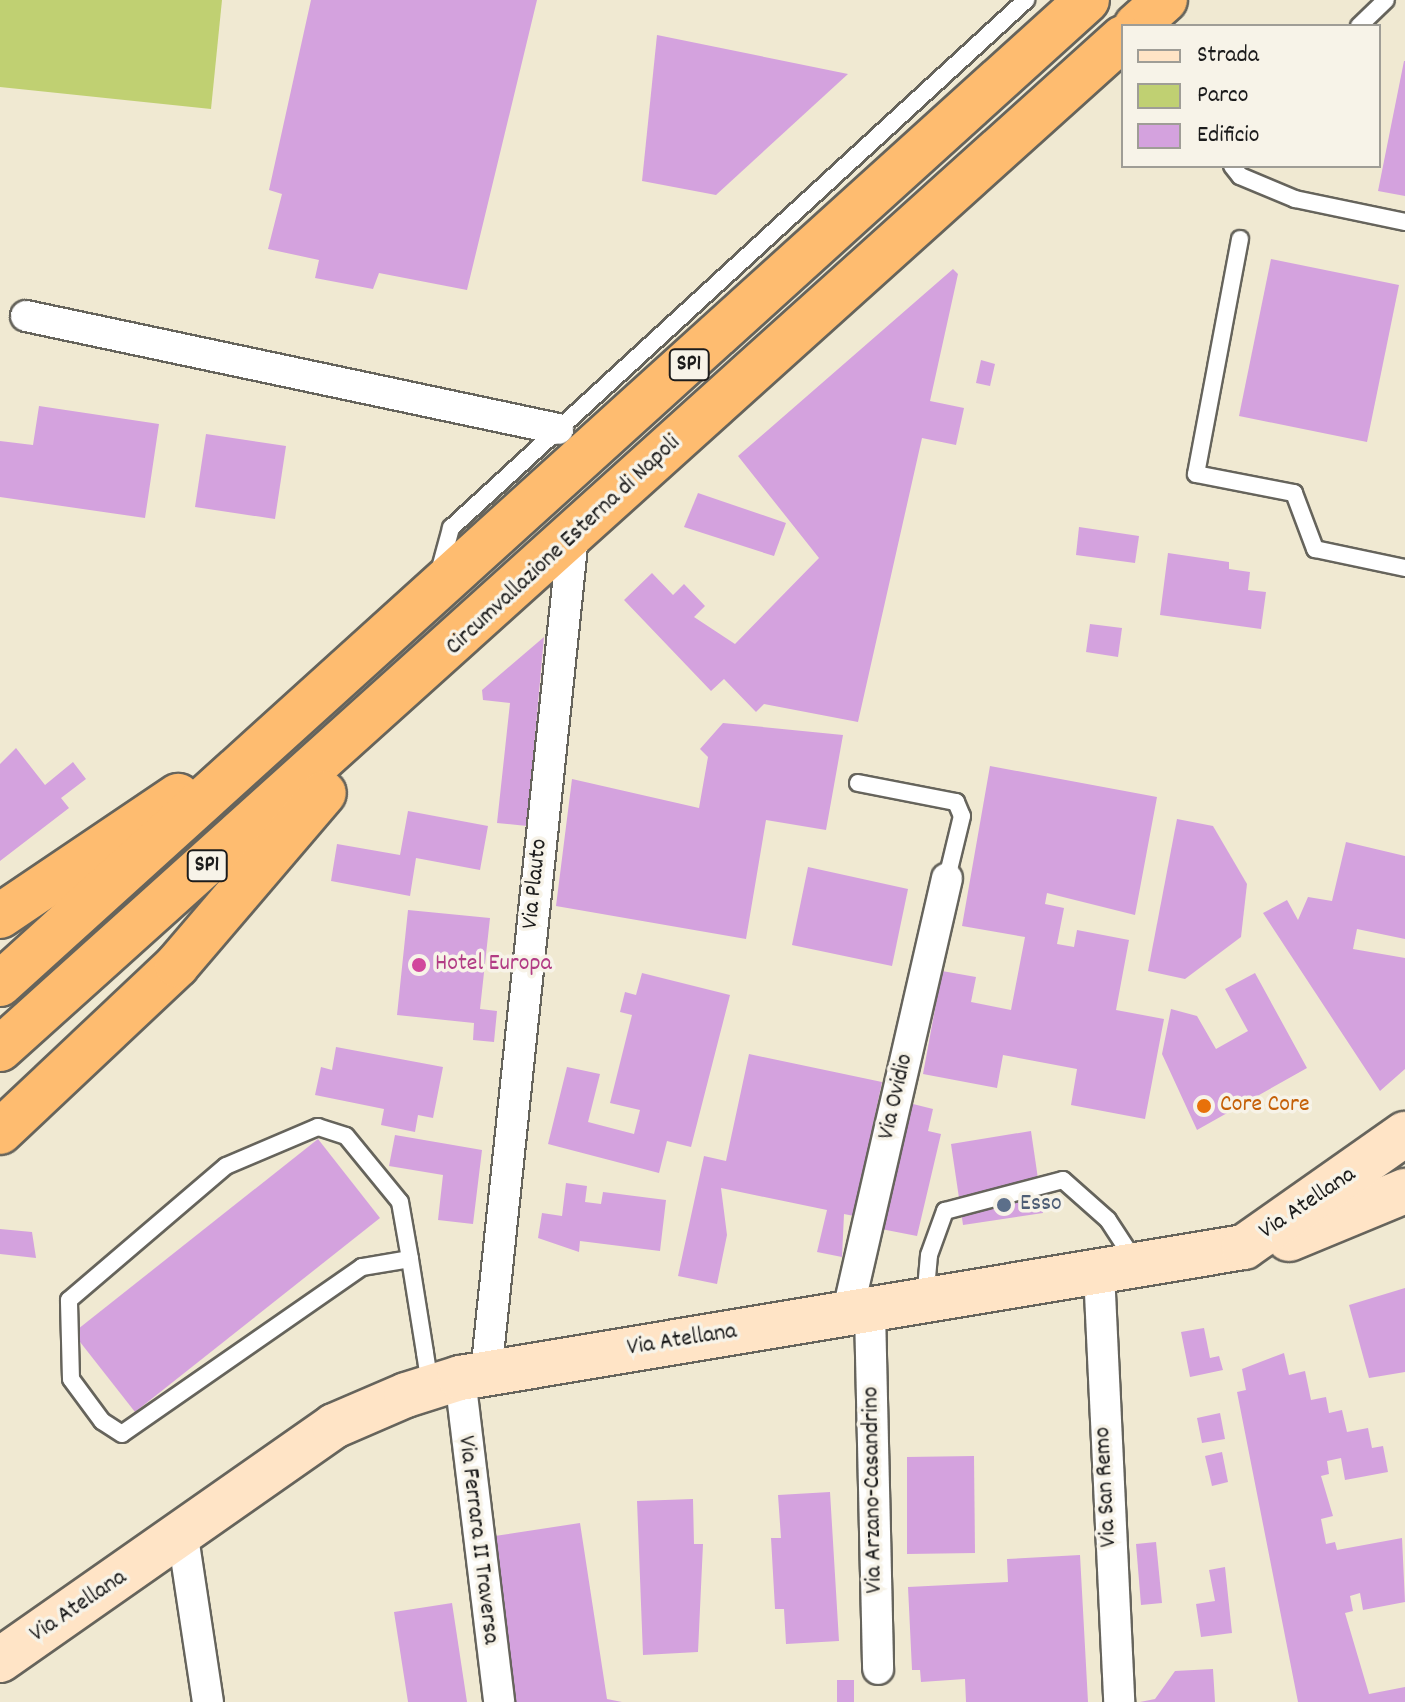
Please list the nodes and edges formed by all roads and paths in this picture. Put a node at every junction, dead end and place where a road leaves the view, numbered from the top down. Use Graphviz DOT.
graph roads {
  1 [pos="1026,0"];
  2 [pos="1087,0"];
  3 [pos="1165,0"];
  4 [pos="1386,0"];
  5 [pos="1138,24"];
  6 [pos="1361,24"];
  7 [pos="1121,40"];
  8 [pos="1236,168"];
  9 [pos="1405,222"];
  10 [pos="1240,239"];
  11 [pos="26,316"];
  12 [pos="558,429"];
  13 [pos="573,537"];
  14 [pos="1405,568"];
  15 [pos="432,597"];
  16 [pos="414,683"];
  17 [pos="288,726"];
  18 [pos="858,783"];
  19 [pos="947,878"];
  20 [pos="0,916"];
  21 [pos="0,984"];
  22 [pos="0,1049"];
  23 [pos="0,1132"];
  24 [pos="1405,1134"];
  25 [pos="1405,1191"];
  26 [pos="1244,1247"];
  27 [pos="410,1259"];
  28 [pos="1119,1269"];
  29 [pos="925,1301"];
  30 [pos="859,1313"];
  31 [pos="459,1380"];
  32 [pos="183,1537"];
  33 [pos="0,1660"];
  34 [pos="878,1669"];
  35 [pos="208,1702"];
  36 [pos="499,1702"];
  37 [pos="1119,1702"];
  1 -- 12 [label="lane"];
  2 -- 15 [label="highway, Circumvallazione Esterna di Napoli / SP1"];
  3 -- 5 [label="highway"];
  4 -- 6 [label="lane"];
  7 -- 13 [label="highway, Circumvallazione Esterna di Napoli / SP1"];
  8 -- 9 [label="lane"];
  10 -- 14 [label="lane"];
  11 -- 12 [label="street"];
  12 -- 15 [label="lane"];
  13 -- 16 [label="highway, Circumvallazione Esterna di Napoli / SP1"];
  13 -- 31 [label="street, Via Plauto"];
  15 -- 17 [label="highway, Circumvallazione Esterna di Napoli / SP1"];
  16 -- 22 [label="highway, Circumvallazione Esterna di Napoli / SP1"];
  16 -- 23 [label="highway"];
  17 -- 20 [label="highway"];
  17 -- 21 [label="highway, Circumvallazione Esterna di Napoli"];
  18 -- 19 [label="lane"];
  19 -- 30 [label="street, Via Ovidio"];
  24 -- 26 [label="main road, Via Atellana"];
  25 -- 26 [label="main road"];
  26 -- 28 [label="main road, Via Atellana"];
  27 -- 27 [label="lane"];
  27 -- 31 [label="lane"];
  28 -- 29 [label="main road, Via Atellana"];
  28 -- 29 [label="lane"];
  28 -- 37 [label="street, Via San Remo"];
  29 -- 30 [label="main road, Via Atellana"];
  30 -- 31 [label="main road, Via Atellana"];
  30 -- 34 [label="street, Via Arzano-Casandrino"];
  31 -- 32 [label="main road, Via Atellana"];
  31 -- 36 [label="street, Via Ferrara II Traversa"];
  32 -- 33 [label="main road, Via Atellana"];
  32 -- 35 [label="street"];
}
